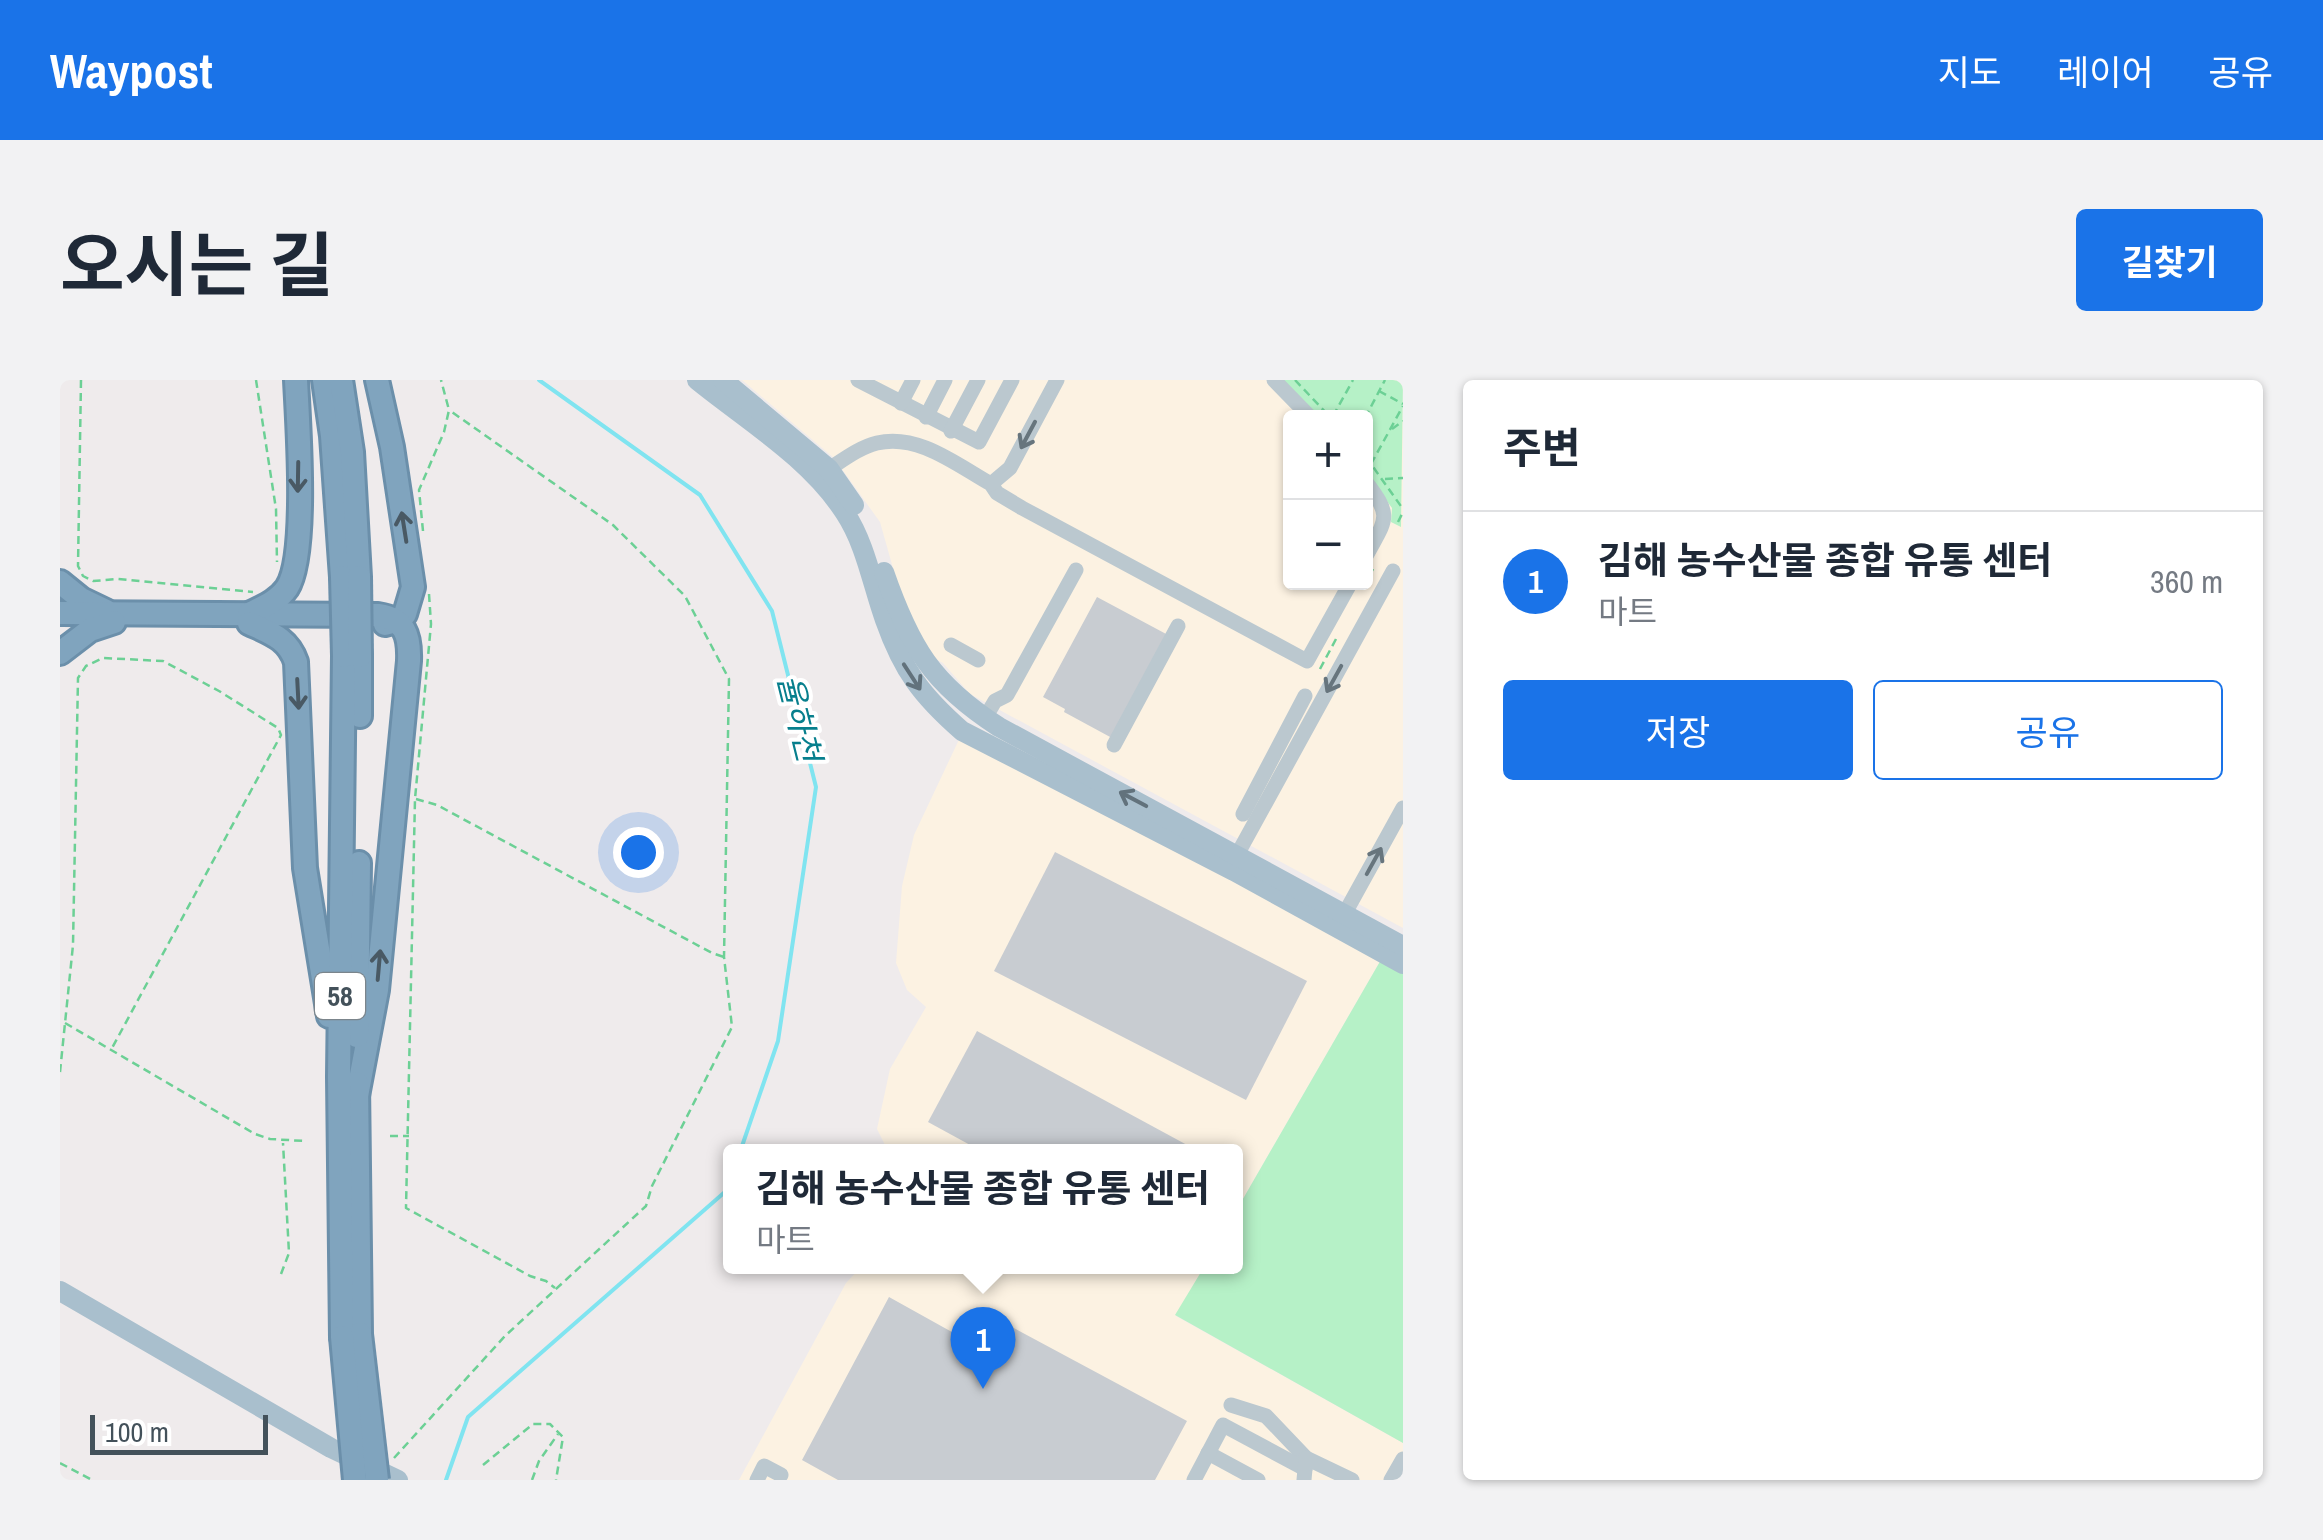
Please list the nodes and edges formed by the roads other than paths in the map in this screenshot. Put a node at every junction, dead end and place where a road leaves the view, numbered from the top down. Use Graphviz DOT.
graph roads {
  1 [pos="296,380"];
  2 [pos="324,380"];
  3 [pos="341,380"];
  4 [pos="377,380"];
  5 [pos="697,380"];
  6 [pos="858,380"];
  7 [pos="913,380"];
  8 [pos="945,380"];
  9 [pos="978,380"];
  10 [pos="1012,380"];
  11 [pos="1058,380"];
  12 [pos="1274,380"];
  13 [pos="728,382"];
  14 [pos="878,385"];
  15 [pos="1291,386"];
  16 [pos="901,403"];
  17 [pos="1306,410"];
  18 [pos="926,417"];
  19 [pos="952,430"];
  20 [pos="828,469"];
  21 [pos="992,484"];
  22 [pos="1373,491"];
  23 [pos="1373,543"];
  24 [pos="1076,570"];
  25 [pos="1393,570"];
  26 [pos="350,577"];
  27 [pos="60,582"];
  28 [pos="1347,590"];
  29 [pos="60,613"];
  30 [pos="114,618"];
  31 [pos="248,619"];
  32 [pos="399,620"];
  33 [pos="60,623"];
  34 [pos="1178,626"];
  35 [pos="951,645"];
  36 [pos="60,654"];
  37 [pos="352,656"];
  38 [pos="978,660"];
  39 [pos="1306,696"];
  40 [pos="992,723"];
  41 [pos="1114,745"];
  42 [pos="1403,808"];
  43 [pos="1243,814"];
  44 [pos="1237,854"];
  45 [pos="1344,913"];
  46 [pos="1403,946"];
  47 [pos="1403,964"];
  48 [pos="338,1077"];
  49 [pos="357,1096"];
  50 [pos="60,1292"];
  51 [pos="351,1336"];
  52 [pos="1231,1404"];
  53 [pos="1208,1453"];
  54 [pos="1403,1458"];
  55 [pos="1305,1469"];
  56 [pos="385,1477"];
  57 [pos="784,1478"];
  58 [pos="355,1480"];
  59 [pos="757,1480"];
  60 [pos="1194,1480"];
  61 [pos="1258,1480"];
  62 [pos="1352,1480"];
  63 [pos="1391,1480"];
  1 -- 31 [label="highway, one-way"];
  2 -- 26 [label="highway, 58"];
  3 -- 26 [label="highway, 58"];
  32 -- 4 [label="highway, one-way"];
  5 -- 47 [label="main road, one-way"];
  6 -- 14 [label="street"];
  7 -- 16 [label="street"];
  8 -- 18 [label="street"];
  9 -- 19 [label="street"];
  10 -- 19 [label="street"];
  11 -- 21 [label="street, one-way"];
  12 -- 15 [label="street"];
  13 -- 20 [label="main road"];
  14 -- 16 [label="street"];
  15 -- 17 [label="street"];
  16 -- 18 [label="street"];
  18 -- 19 [label="street"];
  20 -- 21 [label="street"];
  20 -- 40 [label="main road"];
  21 -- 28 [label="street"];
  22 -- 23 [label="street"];
  24 -- 40 [label="street"];
  25 -- 44 [label="street, one-way"];
  26 -- 37 [label="highway, 58, bridge"];
  27 -- 30 [label="highway"];
  29 -- 30 [label="highway"];
  30 -- 31 [label="highway"];
  30 -- 33 [label="highway"];
  30 -- 36 [label="highway"];
  31 -- 32 [label="highway"];
  31 -- 48 [label="highway, one-way"];
  49 -- 32 [label="highway, one-way"];
  34 -- 41 [label="street"];
  35 -- 38 [label="street"];
  37 -- 48 [label="highway, 58"];
  37 -- 49 [label="highway, 58"];
  39 -- 43 [label="street"];
  44 -- 40 [label="main road, one-way"];
  45 -- 42 [label="street, one-way"];
  44 -- 45 [label="main road"];
  45 -- 46 [label="main road"];
  48 -- 51 [label="highway, 58"];
  49 -- 51 [label="highway, 58"];
  50 -- 56 [label="main road"];
  51 -- 56 [label="highway, 58, bridge"];
  51 -- 58 [label="highway, 58, bridge"];
  52 -- 55 [label="street"];
  53 -- 55 [label="street"];
  53 -- 60 [label="street"];
  53 -- 61 [label="street"];
  54 -- 63 [label="street"];
  55 -- 62 [label="street"];
  57 -- 59 [label="street"];
}
